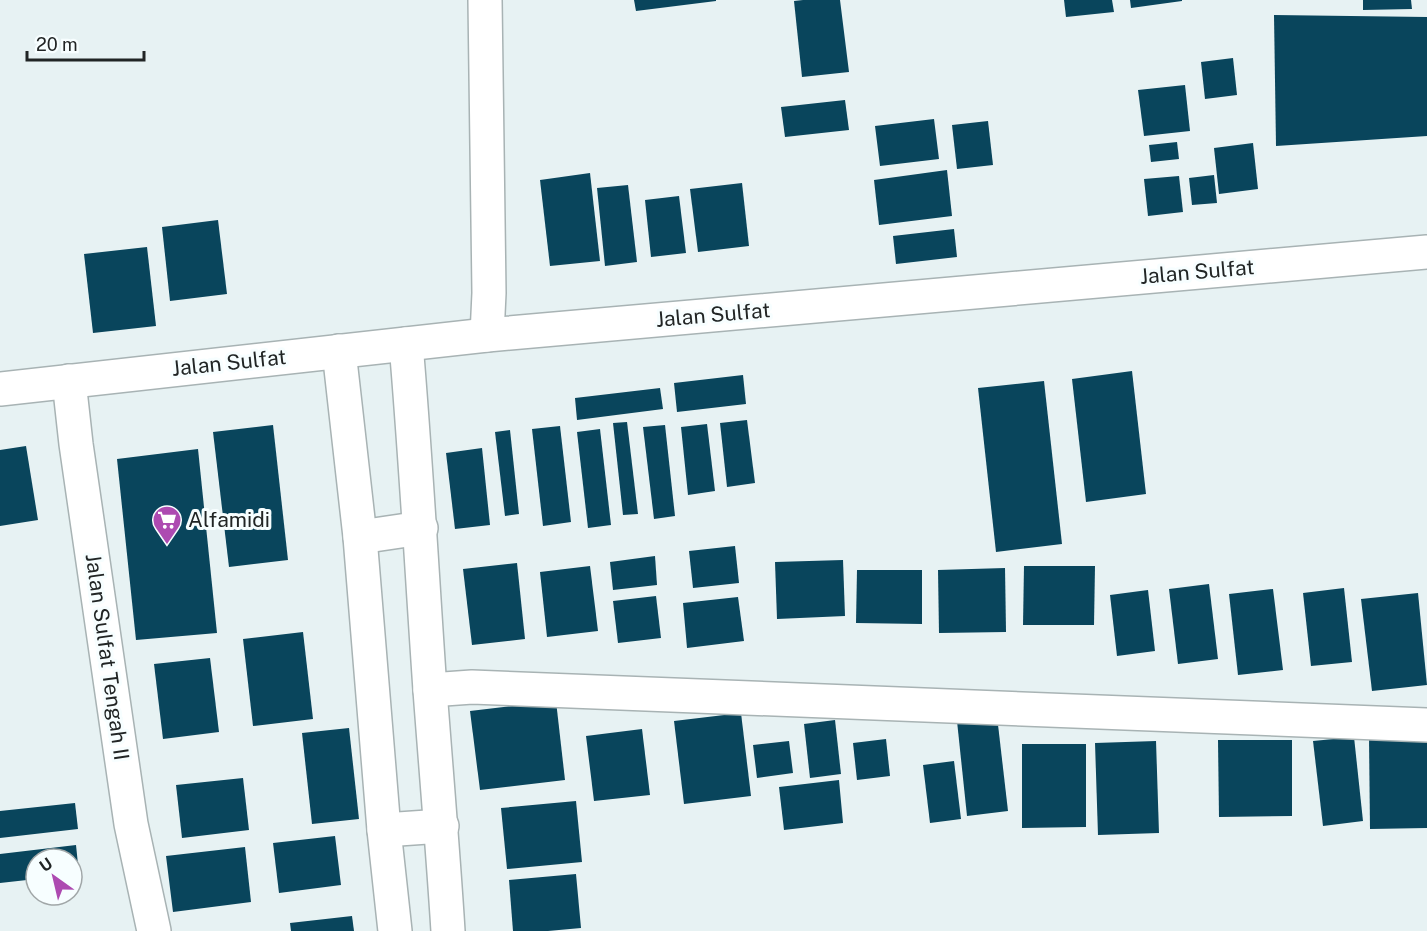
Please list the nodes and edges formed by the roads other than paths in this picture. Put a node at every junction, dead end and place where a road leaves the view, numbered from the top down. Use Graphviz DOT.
graph roads {
  1 [pos="485,0"];
  2 [pos="1427,252"];
  3 [pos="487,335"];
  4 [pos="406,344"];
  5 [pos="339,351"];
  6 [pos="69,381"];
  7 [pos="0,389"];
  8 [pos="421,528"];
  9 [pos="360,537"];
  10 [pos="430,690"];
  11 [pos="1427,725"];
  12 [pos="442,825"];
  13 [pos="384,830"];
  14 [pos="154,931"];
  15 [pos="395,931"];
  16 [pos="448,931"];
  1 -- 3 [label="street"];
  2 -- 3 [label="street, Jalan Sulfat"];
  3 -- 4 [label="street, Jalan Sulfat"];
  4 -- 5 [label="street, Jalan Sulfat"];
  4 -- 8 [label="street"];
  5 -- 6 [label="street, Jalan Sulfat"];
  5 -- 9 [label="street"];
  6 -- 7 [label="street, Jalan Sulfat"];
  6 -- 14 [label="street, Jalan Sulfat Tengah II"];
  8 -- 9 [label="street"];
  8 -- 10 [label="street"];
  9 -- 13 [label="street"];
  10 -- 11 [label="street"];
  10 -- 12 [label="street"];
  12 -- 13 [label="street"];
  12 -- 16 [label="street"];
  13 -- 15 [label="street"];
}
